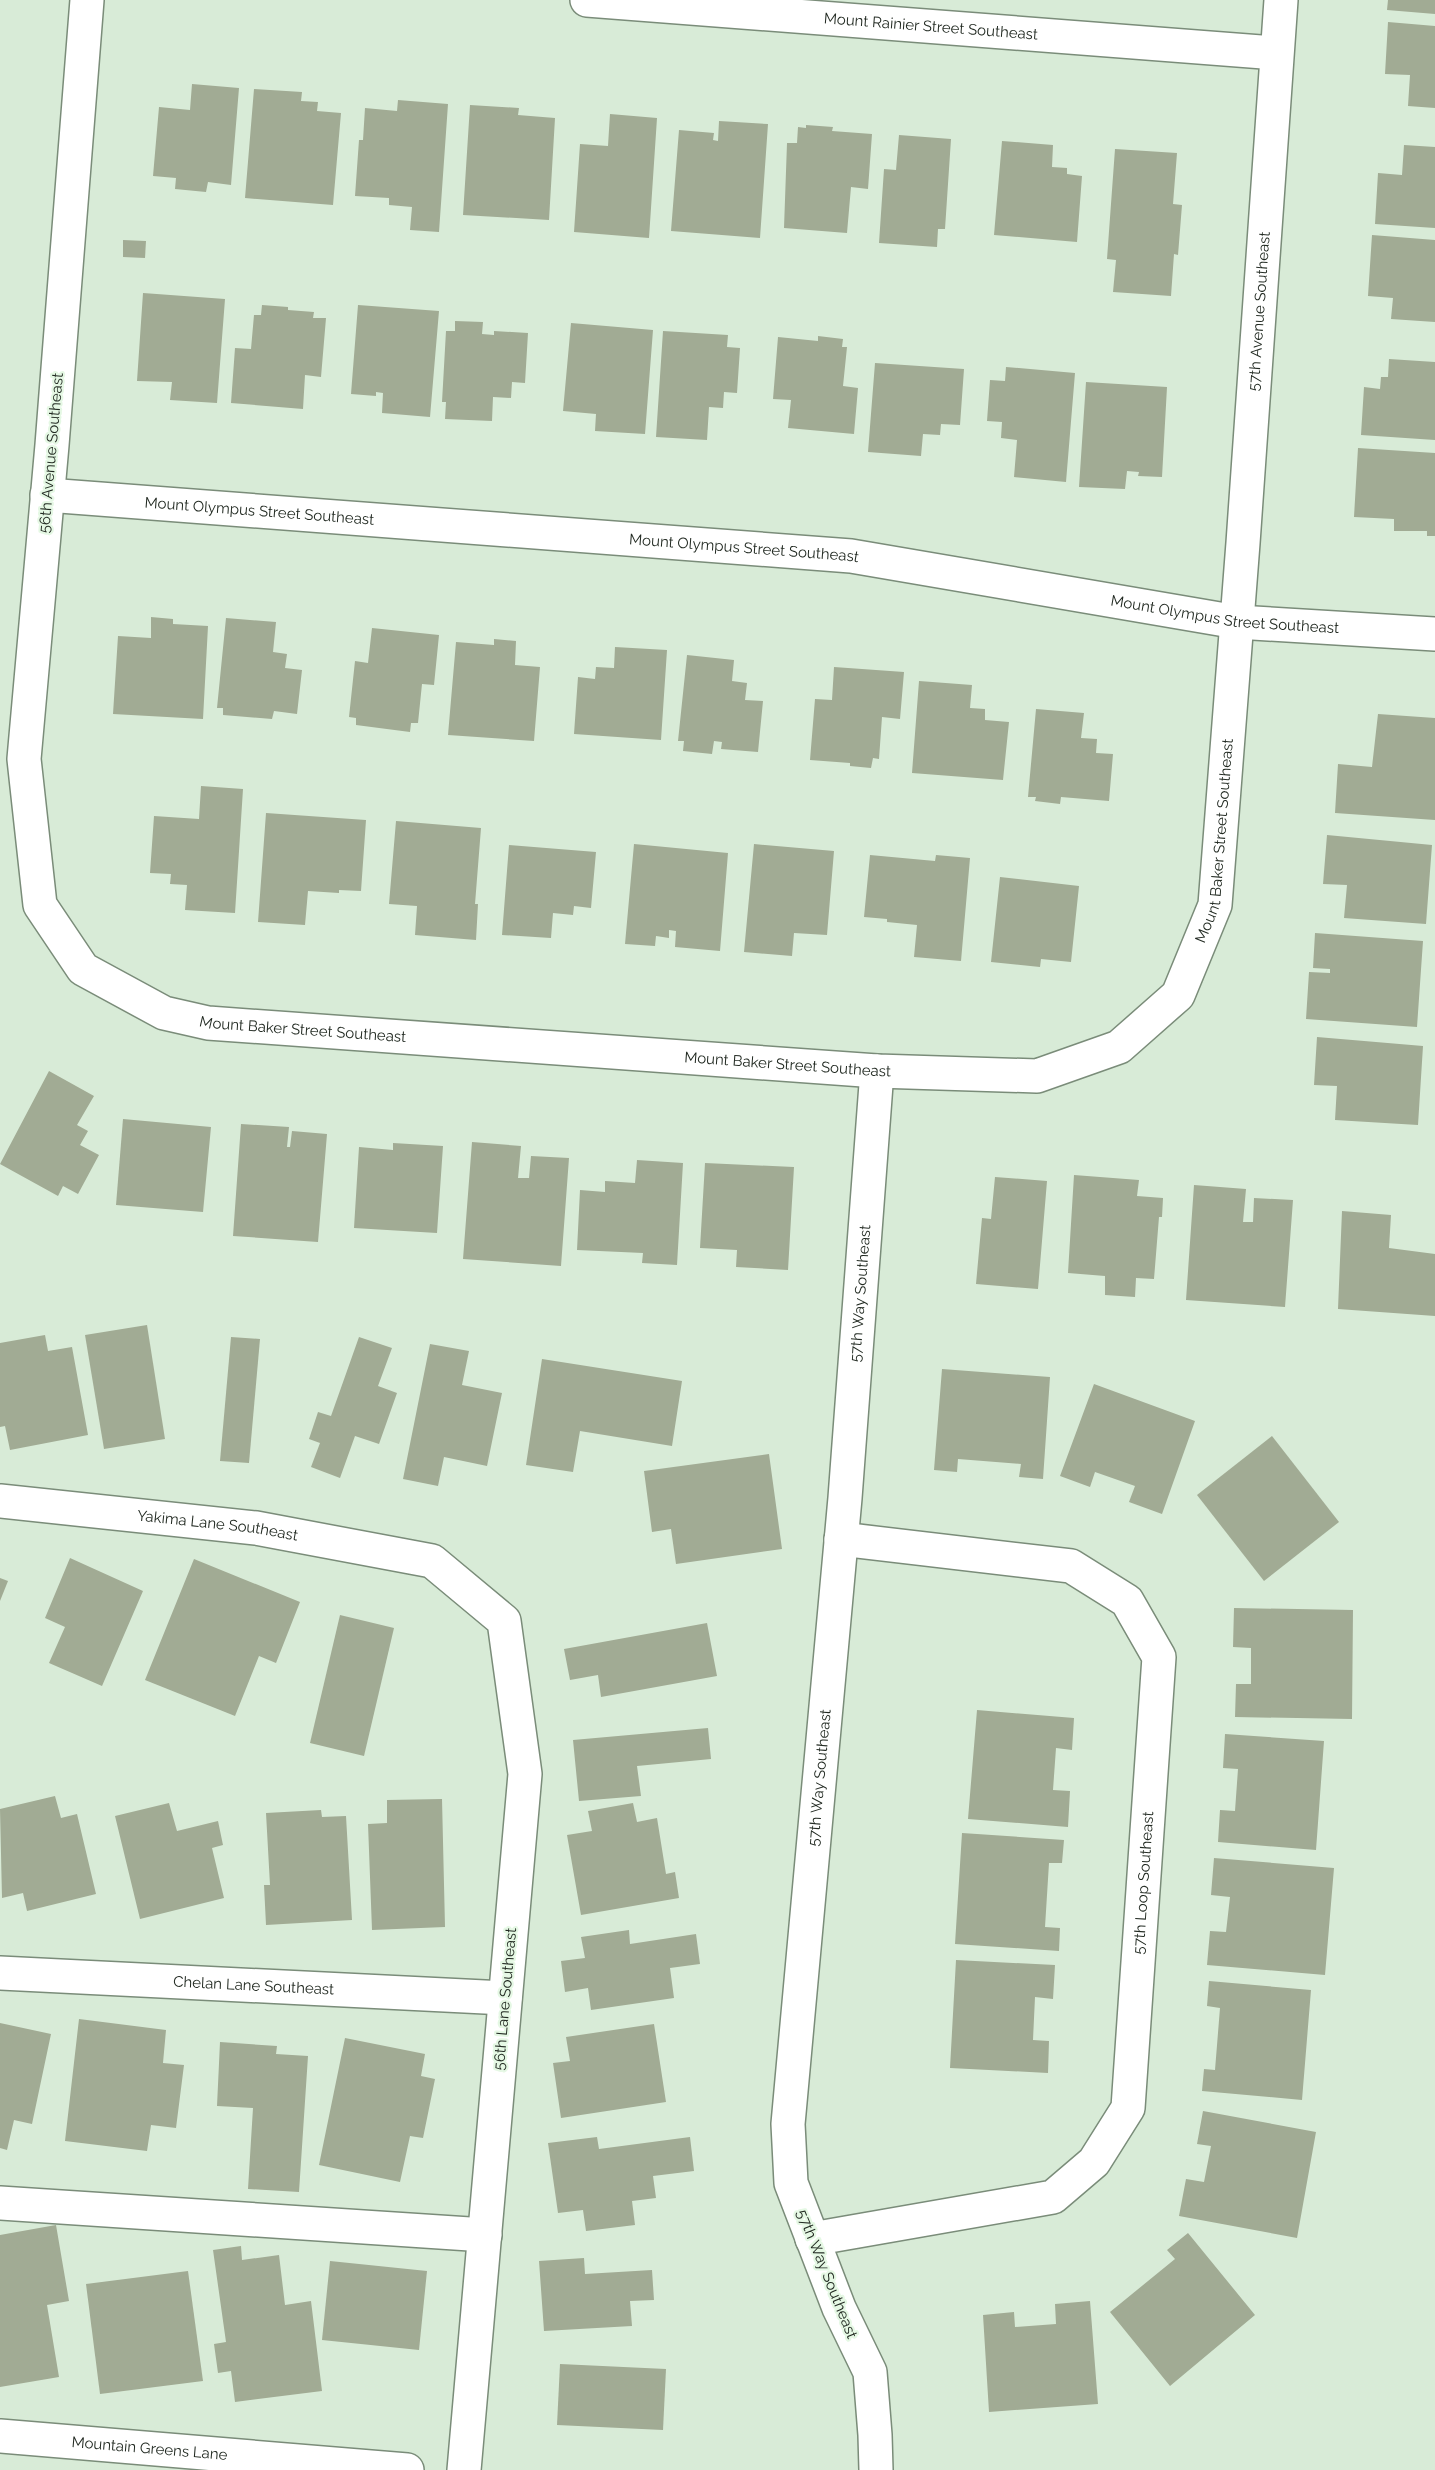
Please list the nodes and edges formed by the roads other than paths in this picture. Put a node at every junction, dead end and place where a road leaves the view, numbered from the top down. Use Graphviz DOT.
graph roads {
  1 [pos="87,0"];
  2 [pos="587,0"];
  3 [pos="1281,0"];
  4 [pos="1276,53"];
  5 [pos="47,495"];
  6 [pos="1237,622"];
  7 [pos="1435,634"];
  8 [pos="40,905"];
  9 [pos="877,1071"];
  10 [pos="0,1501"];
  11 [pos="841,1539"];
  12 [pos="432,1561"];
  13 [pos="0,1972"];
  14 [pos="505,1998"];
  15 [pos="0,2203"];
  16 [pos="485,2235"];
  17 [pos="812,2239"];
  18 [pos="0,2436"];
  19 [pos="407,2470"];
  20 [pos="464,2470"];
  21 [pos="876,2470"];
  1 -- 5 [label="street, 56th Avenue Southeast"];
  2 -- 4 [label="street, Mount Rainier Street Southeast"];
  3 -- 4 [label="street, 57th Avenue Southeast"];
  4 -- 6 [label="street, 57th Avenue Southeast"];
  5 -- 6 [label="street, Mount Olympus Street Southeast"];
  5 -- 8 [label="street, 56th Avenue Southeast"];
  6 -- 7 [label="street, Mount Olympus Street Southeast"];
  6 -- 9 [label="street, Mount Baker Street Southeast"];
  8 -- 9 [label="street, Mount Baker Street Southeast"];
  9 -- 11 [label="street, 57th Way Southeast"];
  10 -- 12 [label="street, Yakima Lane Southeast"];
  11 -- 17 [label="street, 57th Way Southeast"];
  11 -- 17 [label="street, 57th Loop Southeast"];
  12 -- 14 [label="street, 56th Lane Southeast"];
  13 -- 14 [label="street, Chelan Lane Southeast"];
  14 -- 16 [label="street, 56th Lane Southeast"];
  15 -- 16 [label="street"];
  16 -- 20 [label="street, 56th Lane Southeast"];
  17 -- 21 [label="street, 57th Way Southeast"];
  18 -- 19 [label="street, Mountain Greens Lane"];
}
